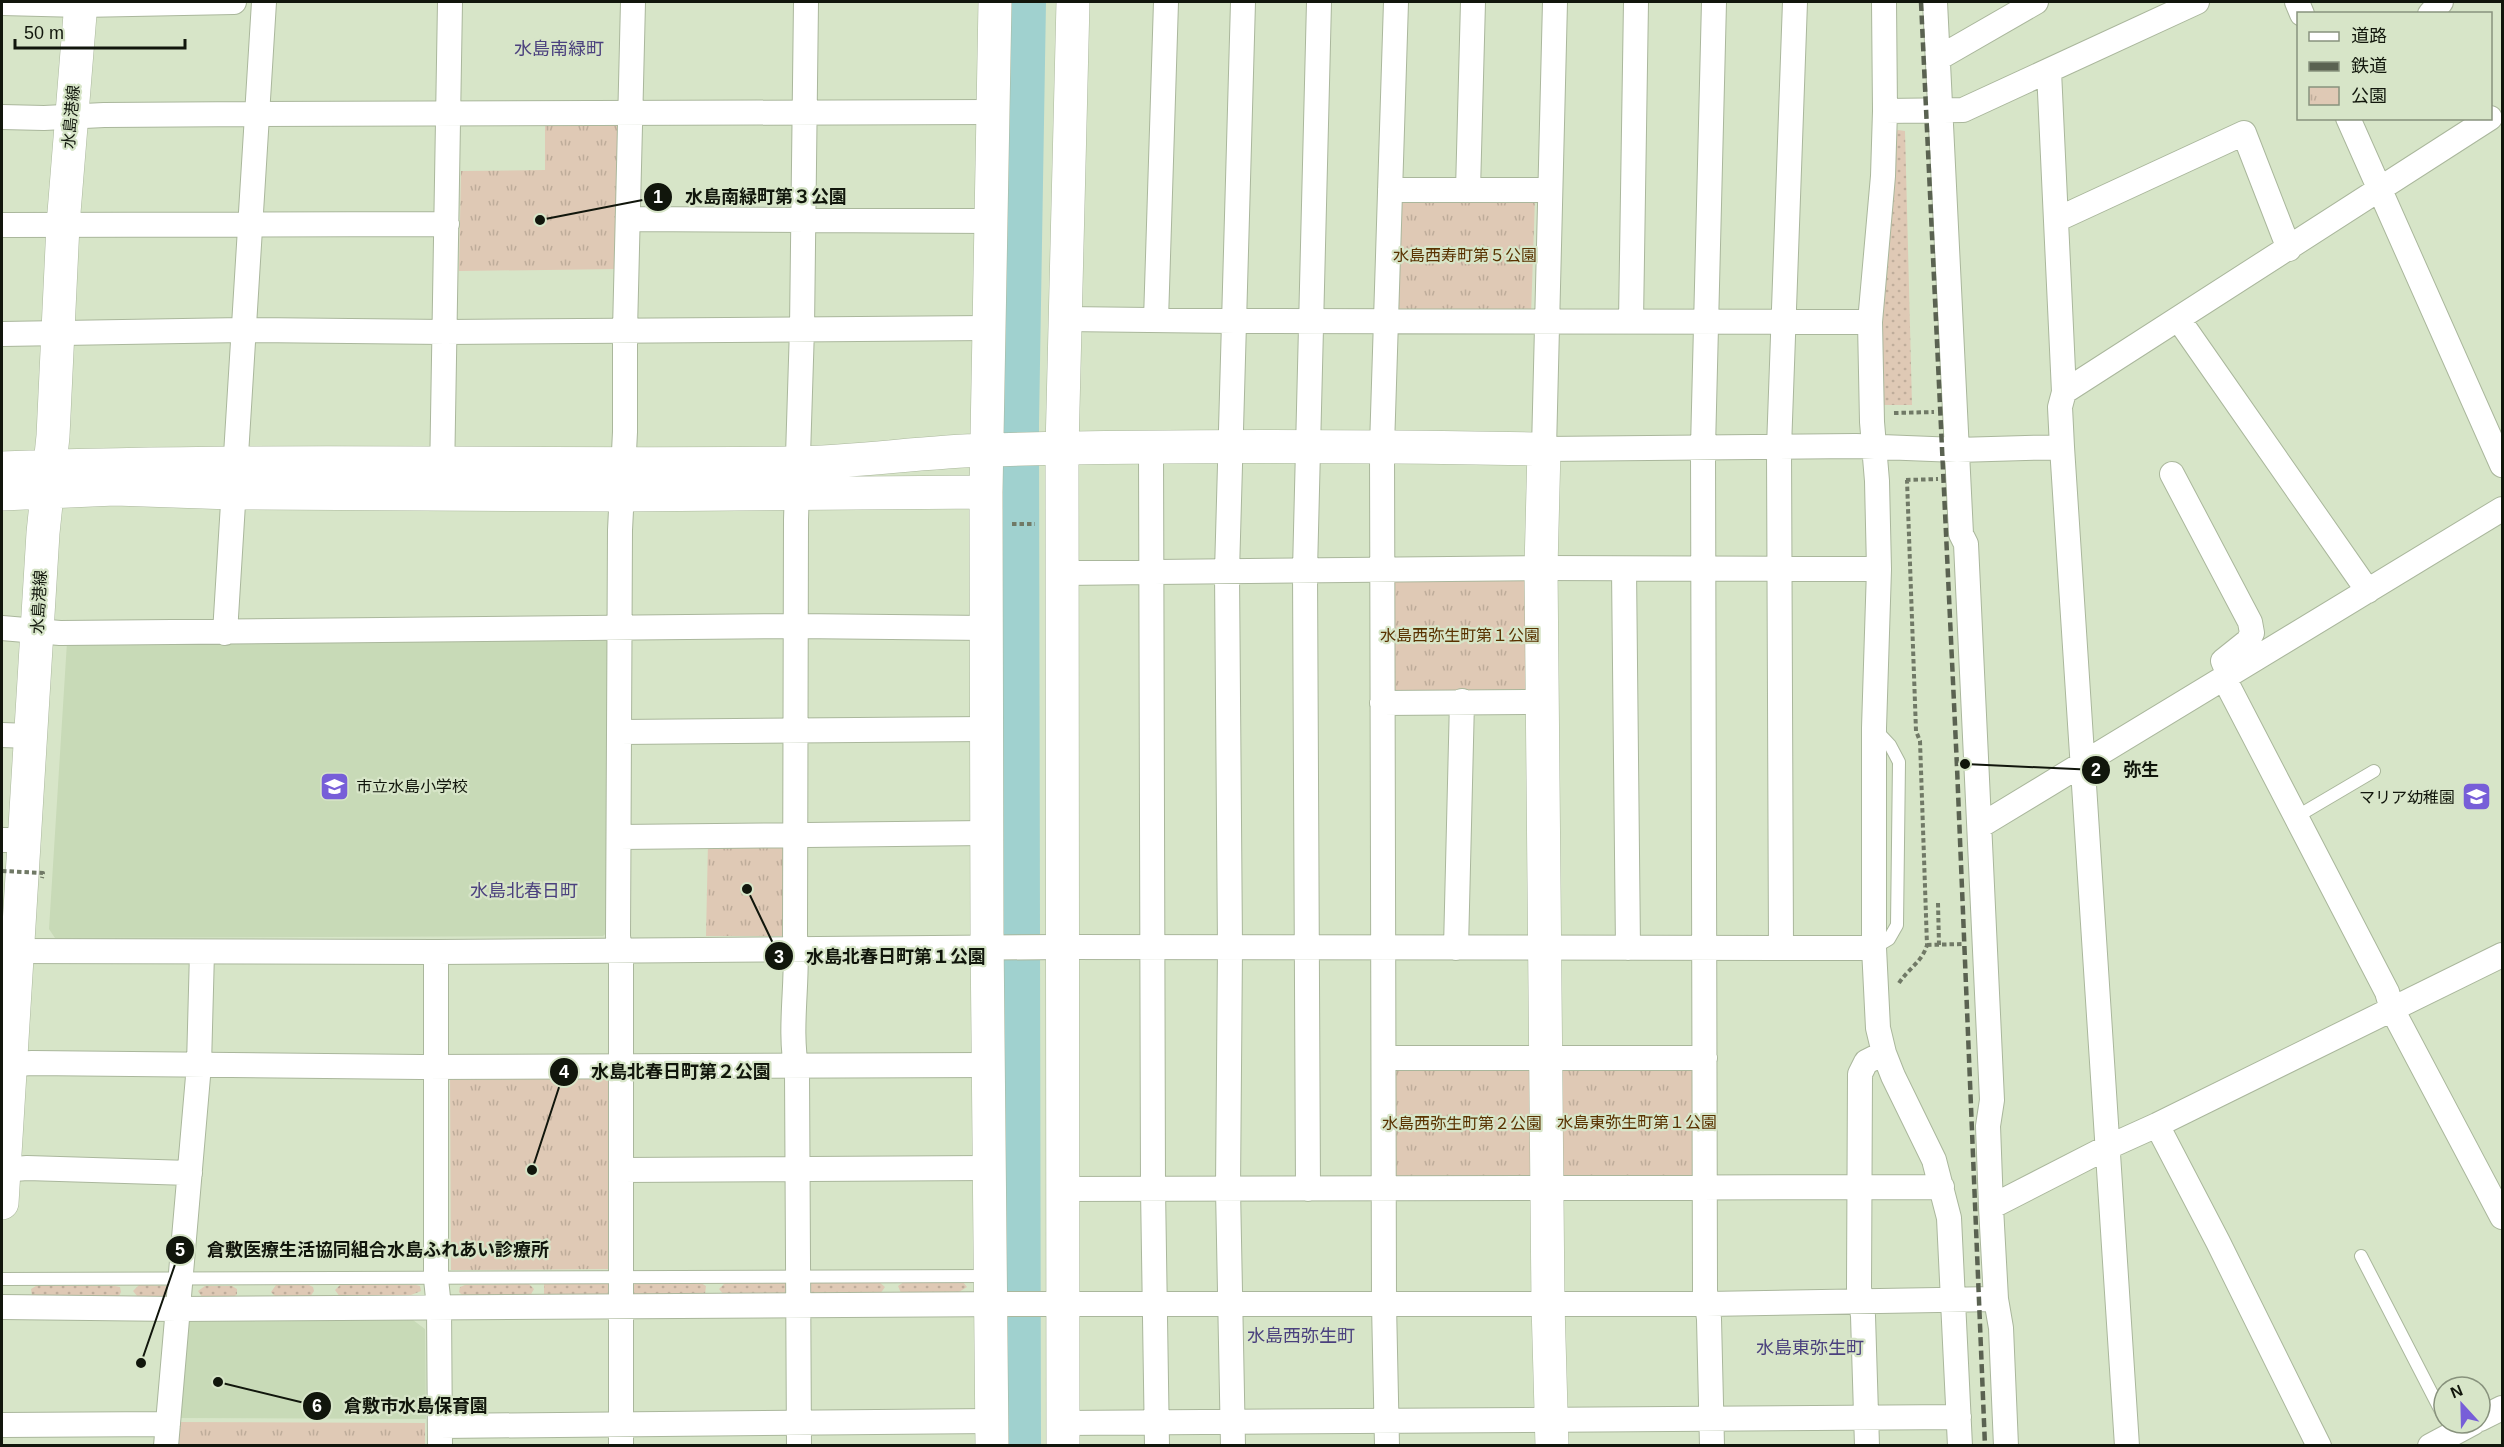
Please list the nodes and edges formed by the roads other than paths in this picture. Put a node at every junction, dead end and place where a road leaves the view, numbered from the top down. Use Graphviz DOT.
graph roads {
  1 [pos="234,2"];
  2 [pos="264,2"];
  3 [pos="450,2"];
  4 [pos="633,2"];
  5 [pos="806,2"];
  6 [pos="995,2"];
  7 [pos="1073,2"];
  8 [pos="1166,2"];
  9 [pos="1244,2"];
  10 [pos="1319,2"];
  11 [pos="1396,2"];
  12 [pos="1473,2"];
  13 [pos="1555,2"];
  14 [pos="1636,2"];
  15 [pos="1714,2"];
  16 [pos="1794,2"];
  17 [pos="1884,2"];
  18 [pos="1935,2"];
  19 [pos="2036,2"];
  20 [pos="2197,2"];
  21 [pos="2,3"];
  22 [pos="81,3"];
  23 [pos="2151,11"];
  24 [pos="1937,59"];
  25 [pos="2049,71"];
  26 [pos="1885,111"];
  27 [pos="993,112"];
  28 [pos="1940,112"];
  29 [pos="804,113"];
  30 [pos="257,114"];
  31 [pos="449,114"];
  32 [pos="630,114"];
  33 [pos="2,117"];
  34 [pos="71,117"];
  35 [pos="2349,120"];
  36 [pos="2487,120"];
  37 [pos="1550,189"];
  38 [pos="1390,190"];
  39 [pos="1468,190"];
  40 [pos="2380,190"];
  41 [pos="628,219"];
  42 [pos="2058,219"];
  43 [pos="803,221"];
  44 [pos="991,221"];
  45 [pos="250,224"];
  46 [pos="447,224"];
  47 [pos="2,225"];
  48 [pos="63,225"];
  49 [pos="2289,249"];
  50 [pos="1065,319"];
  51 [pos="1156,320"];
  52 [pos="2179,320"];
  53 [pos="1234,321"];
  54 [pos="1312,321"];
  55 [pos="1386,321"];
  56 [pos="1631,321"];
  57 [pos="1707,321"];
  58 [pos="1784,321"];
  59 [pos="1546,322"];
  60 [pos="1870,322"];
  61 [pos="802,328"];
  62 [pos="989,328"];
  63 [pos="243,330"];
  64 [pos="625,331"];
  65 [pos="445,332"];
  66 [pos="2,334"];
  67 [pos="58,334"];
  68 [pos="2064,392"];
  69 [pos="1308,447"];
  70 [pos="1382,447"];
  71 [pos="1874,447"];
  72 [pos="2062,447"];
  73 [pos="1151,448"];
  74 [pos="1230,448"];
  75 [pos="1703,448"];
  76 [pos="1779,448"];
  77 [pos="1024,449"];
  78 [pos="1544,449"];
  79 [pos="1957,450"];
  80 [pos="2502,465"];
  81 [pos="2,468"];
  82 [pos="2172,474"];
  83 [pos="233,478"];
  84 [pos="442,478"];
  85 [pos="798,478"];
  86 [pos="49,479"];
  87 [pos="623,480"];
  88 [pos="986,492"];
  89 [pos="856,494"];
  90 [pos="2,495"];
  91 [pos="2502,509"];
  92 [pos="1541,568"];
  93 [pos="1703,568"];
  94 [pos="1624,569"];
  95 [pos="1781,569"];
  96 [pos="1879,569"];
  97 [pos="1382,570"];
  98 [pos="1305,571"];
  99 [pos="1152,572"];
  100 [pos="1227,572"];
  101 [pos="1062,573"];
  102 [pos="2368,591"];
  103 [pos="796,626"];
  104 [pos="2,628"];
  105 [pos="620,628"];
  106 [pos="986,628"];
  107 [pos="37,631"];
  108 [pos="225,633"];
  109 [pos="2227,677"];
  110 [pos="1462,701"];
  111 [pos="1543,702"];
  112 [pos="1382,703"];
  113 [pos="986,729"];
  114 [pos="796,731"];
  115 [pos="620,732"];
  116 [pos="16,736"];
  117 [pos="2084,764"];
  118 [pos="2374,771"];
  119 [pos="2296,818"];
  120 [pos="1980,826"];
  121 [pos="986,833"];
  122 [pos="795,835"];
  123 [pos="619,837"];
  124 [pos="13,840"];
  125 [pos="1051,947"];
  126 [pos="1153,947"];
  127 [pos="1230,947"];
  128 [pos="999,948"];
  129 [pos="1307,948"];
  130 [pos="1383,948"];
  131 [pos="1456,948"];
  132 [pos="1544,948"];
  133 [pos="1628,948"];
  134 [pos="1705,948"];
  135 [pos="1781,948"];
  136 [pos="1874,948"];
  137 [pos="796,949"];
  138 [pos="620,950"];
  139 [pos="9,951"];
  140 [pos="202,952"];
  141 [pos="436,952"];
  142 [pos="2502,955"];
  143 [pos="2392,1009"];
  144 [pos="1884,1053"];
  145 [pos="1384,1058"];
  146 [pos="1546,1058"];
  147 [pos="1705,1058"];
  148 [pos="6,1065"];
  149 [pos="199,1065"];
  150 [pos="621,1065"];
  151 [pos="795,1065"];
  152 [pos="989,1065"];
  153 [pos="438,1066"];
  154 [pos="2157,1125"];
  155 [pos="2106,1148"];
  156 [pos="989,1168"];
  157 [pos="3,1170"];
  158 [pos="621,1170"];
  159 [pos="796,1170"];
  160 [pos="190,1173"];
  161 [pos="1942,1187"];
  162 [pos="1384,1188"];
  163 [pos="1548,1188"];
  164 [pos="1705,1188"];
  165 [pos="1153,1189"];
  166 [pos="1228,1189"];
  167 [pos="1308,1189"];
  168 [pos="1860,1189"];
  169 [pos="1063,1190"];
  170 [pos="2,1203"];
  171 [pos="1991,1207"];
  172 [pos="2502,1217"];
  173 [pos="2361,1256"];
  174 [pos="797,1277"];
  175 [pos="621,1278"];
  176 [pos="2,1279"];
  177 [pos="436,1279"];
  178 [pos="180,1280"];
  179 [pos="998,1295"];
  180 [pos="1996,1299"];
  181 [pos="1955,1300"];
  182 [pos="1861,1302"];
  183 [pos="1156,1304"];
  184 [pos="1232,1304"];
  185 [pos="1384,1304"];
  186 [pos="1548,1304"];
  187 [pos="1707,1304"];
  188 [pos="1053,1305"];
  189 [pos="621,1306"];
  190 [pos="797,1306"];
  191 [pos="2,1307"];
  192 [pos="439,1307"];
  193 [pos="177,1309"];
  194 [pos="2432,1384"];
  195 [pos="1959,1417"];
  196 [pos="1866,1419"];
  197 [pos="1712,1420"];
  198 [pos="1387,1422"];
  199 [pos="2,1425"];
  200 [pos="992,1433"];
  201 [pos="1552,1433"];
  202 [pos="1063,1434"];
  203 [pos="1157,1434"];
  204 [pos="1233,1434"];
  205 [pos="167,1435"];
  206 [pos="621,1435"];
  207 [pos="799,1435"];
  208 [pos="2442,1435"];
  209 [pos="440,1436"];
  210 [pos="1387,1446"];
  211 [pos="1713,1446"];
  212 [pos="1867,1446"];
  213 [pos="1960,1446"];
  214 [pos="2006,1446"];
  215 [pos="2127,1446"];
  216 [pos="2319,1446"];
  217 [pos="2430,1446"];
  1 -- 22 [label="street"];
  2 -- 30 [label="street"];
  3 -- 31 [label="street"];
  4 -- 32 [label="street"];
  5 -- 29 [label="street"];
  6 -- 27 [label="street"];
  7 -- 50 [label="street"];
  8 -- 51 [label="street"];
  9 -- 53 [label="street"];
  10 -- 54 [label="street"];
  11 -- 38 [label="street"];
  12 -- 39 [label="street"];
  13 -- 37 [label="street"];
  14 -- 56 [label="street"];
  15 -- 57 [label="street"];
  16 -- 58 [label="street"];
  17 -- 26 [label="street"];
  18 -- 24 [label="street"];
  19 -- 24 [label="street"];
  20 -- 23 [label="street"];
  21 -- 22 [label="street"];
  22 -- 34 [label="street, 水島港線"];
  23 -- 25 [label="street"];
  24 -- 28 [label="street"];
  25 -- 28 [label="street"];
  25 -- 42 [label="street"];
  26 -- 28 [label="street"];
  26 -- 60 [label="street"];
  27 -- 29 [label="street"];
  27 -- 44 [label="street"];
  28 -- 79 [label="street"];
  29 -- 32 [label="street"];
  29 -- 43 [label="street"];
  30 -- 31 [label="street"];
  30 -- 34 [label="street"];
  30 -- 45 [label="street"];
  31 -- 32 [label="street"];
  31 -- 46 [label="street"];
  32 -- 41 [label="street"];
  33 -- 34 [label="street"];
  34 -- 48 [label="street, 水島港線"];
  35 -- 40 [label="street"];
  36 -- 40 [label="street"];
  37 -- 39 [label="street"];
  37 -- 59 [label="street"];
  38 -- 39 [label="street"];
  38 -- 55 [label="street"];
  40 -- 49 [label="street"];
  40 -- 80 [label="street"];
  41 -- 43 [label="street"];
  41 -- 64 [label="street"];
  42 -- 49 [label="street"];
  42 -- 68 [label="street"];
  43 -- 44 [label="street"];
  43 -- 61 [label="street"];
  44 -- 62 [label="street"];
  45 -- 46 [label="street"];
  45 -- 48 [label="street"];
  45 -- 63 [label="street"];
  46 -- 65 [label="street"];
  47 -- 48 [label="street"];
  48 -- 67 [label="street, 水島港線"];
  49 -- 52 [label="street"];
  50 -- 51 [label="street"];
  50 -- 77 [label="street"];
  51 -- 53 [label="street"];
  52 -- 68 [label="street"];
  52 -- 102 [label="street"];
  53 -- 54 [label="street"];
  53 -- 74 [label="street"];
  54 -- 55 [label="street"];
  54 -- 69 [label="street"];
  55 -- 59 [label="street"];
  55 -- 70 [label="street"];
  56 -- 57 [label="street"];
  56 -- 59 [label="street"];
  57 -- 58 [label="street"];
  57 -- 75 [label="street"];
  58 -- 60 [label="street"];
  58 -- 76 [label="street"];
  59 -- 78 [label="street"];
  60 -- 71 [label="street"];
  61 -- 62 [label="street"];
  61 -- 64 [label="street"];
  61 -- 85 [label="street"];
  62 -- 77 [label="street"];
  63 -- 65 [label="street"];
  63 -- 67 [label="street"];
  63 -- 83 [label="street"];
  64 -- 65 [label="street"];
  64 -- 87 [label="street"];
  65 -- 84 [label="street"];
  66 -- 67 [label="street"];
  67 -- 86 [label="street, 水島港線"];
  68 -- 72 [label="street"];
  69 -- 70 [label="street"];
  69 -- 74 [label="street"];
  69 -- 98 [label="street"];
  70 -- 78 [label="street"];
  70 -- 97 [label="street"];
  71 -- 76 [label="street"];
  71 -- 79 [label="street"];
  71 -- 96 [label="street"];
  72 -- 79 [label="street"];
  72 -- 117 [label="street"];
  73 -- 74 [label="street"];
  73 -- 77 [label="street"];
  73 -- 99 [label="street"];
  74 -- 100 [label="street"];
  75 -- 76 [label="street"];
  75 -- 78 [label="street"];
  75 -- 93 [label="street"];
  76 -- 95 [label="street"];
  77 -- 85 [label="street"];
  77 -- 88 [label="street"];
  77 -- 89 [label="street"];
  77 -- 101 [label="street"];
  78 -- 92 [label="street"];
  79 -- 120 [label="street"];
  81 -- 86 [label="street"];
  82 -- 109 [label="street"];
  83 -- 84 [label="street"];
  83 -- 86 [label="street"];
  83 -- 108 [label="street"];
  84 -- 87 [label="street"];
  85 -- 87 [label="street"];
  85 -- 89 [label="street"];
  85 -- 103 [label="street"];
  86 -- 90 [label="street"];
  86 -- 107 [label="street, 水島港線"];
  87 -- 105 [label="street"];
  88 -- 89 [label="street"];
  88 -- 106 [label="street"];
  91 -- 102 [label="street"];
  92 -- 94 [label="street"];
  92 -- 97 [label="street"];
  92 -- 111 [label="street"];
  93 -- 94 [label="street"];
  93 -- 95 [label="street"];
  93 -- 134 [label="street"];
  94 -- 133 [label="street"];
  95 -- 96 [label="street"];
  95 -- 135 [label="street"];
  96 -- 136 [label="street"];
  97 -- 98 [label="street"];
  97 -- 112 [label="street"];
  98 -- 100 [label="street"];
  98 -- 129 [label="street"];
  99 -- 100 [label="street"];
  99 -- 101 [label="street"];
  99 -- 126 [label="street"];
  100 -- 127 [label="street"];
  101 -- 125 [label="street"];
  102 -- 109 [label="street"];
  103 -- 105 [label="street"];
  103 -- 106 [label="street"];
  103 -- 114 [label="street"];
  104 -- 107 [label="street"];
  105 -- 108 [label="street"];
  105 -- 115 [label="street"];
  106 -- 113 [label="street"];
  107 -- 108 [label="street"];
  107 -- 116 [label="street, 水島港線"];
  109 -- 117 [label="street"];
  109 -- 119 [label="street"];
  110 -- 111 [label="street"];
  110 -- 112 [label="street"];
  110 -- 131 [label="street"];
  111 -- 132 [label="street"];
  112 -- 130 [label="street"];
  113 -- 114 [label="street"];
  113 -- 121 [label="street"];
  114 -- 115 [label="street"];
  114 -- 122 [label="street"];
  115 -- 123 [label="street"];
  116 -- 124 [label="street, 水島港線"];
  117 -- 120 [label="street"];
  117 -- 155 [label="street"];
  118 -- 119 [label="lane"];
  119 -- 143 [label="street"];
  120 -- 171 [label="street"];
  121 -- 122 [label="street"];
  121 -- 128 [label="street"];
  122 -- 123 [label="street"];
  122 -- 137 [label="street"];
  123 -- 138 [label="street"];
  124 -- 139 [label="street, 水島港線"];
  125 -- 126 [label="street"];
  125 -- 128 [label="street"];
  125 -- 169 [label="street"];
  126 -- 127 [label="street"];
  126 -- 165 [label="street"];
  127 -- 129 [label="street"];
  127 -- 166 [label="street"];
  128 -- 137 [label="street"];
  128 -- 152 [label="street"];
  129 -- 130 [label="street"];
  129 -- 167 [label="street"];
  130 -- 131 [label="street"];
  130 -- 145 [label="street"];
  131 -- 132 [label="street"];
  132 -- 133 [label="street"];
  132 -- 146 [label="street"];
  133 -- 134 [label="street"];
  134 -- 135 [label="street"];
  134 -- 147 [label="street"];
  135 -- 136 [label="street"];
  136 -- 144 [label="street"];
  137 -- 138 [label="street"];
  137 -- 151 [label="street"];
  138 -- 141 [label="street"];
  138 -- 150 [label="street"];
  139 -- 140 [label="street"];
  139 -- 148 [label="street, 水島港線"];
  140 -- 141 [label="street"];
  140 -- 149 [label="street"];
  141 -- 153 [label="street"];
  142 -- 143 [label="street"];
  143 -- 154 [label="street"];
  143 -- 172 [label="street"];
  144 -- 161 [label="street"];
  144 -- 168 [label="street"];
  145 -- 146 [label="street"];
  145 -- 162 [label="street"];
  146 -- 147 [label="street"];
  146 -- 163 [label="street"];
  147 -- 164 [label="street"];
  148 -- 149 [label="street"];
  148 -- 157 [label="street, 水島港線"];
  149 -- 153 [label="street"];
  149 -- 160 [label="street"];
  150 -- 151 [label="street"];
  150 -- 153 [label="street"];
  150 -- 158 [label="street"];
  151 -- 152 [label="street"];
  151 -- 159 [label="street"];
  152 -- 156 [label="street"];
  153 -- 177 [label="street"];
  154 -- 155 [label="street"];
  154 -- 216 [label="street"];
  155 -- 171 [label="street"];
  155 -- 215 [label="street"];
  156 -- 159 [label="street"];
  156 -- 179 [label="street"];
  157 -- 160 [label="street"];
  157 -- 170 [label="street, 水島港線"];
  158 -- 159 [label="street"];
  158 -- 175 [label="street"];
  159 -- 174 [label="street"];
  160 -- 178 [label="street"];
  161 -- 168 [label="street"];
  161 -- 181 [label="street"];
  162 -- 163 [label="street"];
  162 -- 167 [label="street"];
  162 -- 185 [label="street"];
  163 -- 164 [label="street"];
  163 -- 186 [label="street"];
  164 -- 168 [label="street"];
  164 -- 187 [label="street"];
  165 -- 166 [label="street"];
  165 -- 169 [label="street"];
  165 -- 183 [label="street"];
  166 -- 167 [label="street"];
  166 -- 184 [label="street"];
  168 -- 182 [label="street"];
  169 -- 188 [label="street"];
  171 -- 180 [label="street"];
  173 -- 194 [label="lane"];
  174 -- 175 [label="lane"];
  174 -- 179 [label="lane"];
  174 -- 190 [label="street"];
  175 -- 177 [label="lane"];
  175 -- 189 [label="street"];
  176 -- 178 [label="lane"];
  177 -- 178 [label="lane"];
  177 -- 192 [label="street"];
  178 -- 193 [label="street"];
  179 -- 188 [label="street"];
  179 -- 190 [label="street"];
  179 -- 200 [label="street"];
  180 -- 181 [label="street"];
  180 -- 214 [label="street"];
  181 -- 182 [label="street"];
  181 -- 195 [label="street"];
  182 -- 187 [label="street"];
  182 -- 196 [label="street"];
  183 -- 184 [label="street"];
  183 -- 188 [label="street"];
  183 -- 203 [label="street"];
  184 -- 185 [label="street"];
  184 -- 204 [label="street"];
  185 -- 186 [label="street"];
  185 -- 198 [label="street"];
  186 -- 187 [label="street"];
  186 -- 201 [label="street"];
  187 -- 197 [label="street"];
  188 -- 202 [label="street"];
  189 -- 190 [label="street"];
  189 -- 192 [label="street"];
  189 -- 206 [label="street"];
  190 -- 207 [label="street"];
  191 -- 193 [label="street"];
  192 -- 193 [label="street"];
  192 -- 209 [label="street"];
  193 -- 205 [label="street"];
  195 -- 196 [label="street"];
  195 -- 213 [label="street"];
  196 -- 197 [label="street"];
  196 -- 212 [label="street"];
  197 -- 201 [label="street"];
  197 -- 211 [label="street"];
  198 -- 201 [label="street"];
  198 -- 204 [label="street"];
  198 -- 210 [label="street"];
  199 -- 205 [label="street"];
  200 -- 207 [label="street"];
  202 -- 203 [label="street"];
  203 -- 204 [label="street"];
  206 -- 207 [label="street"];
  206 -- 209 [label="street"];
  208 -- 217 [label="street"];
}
